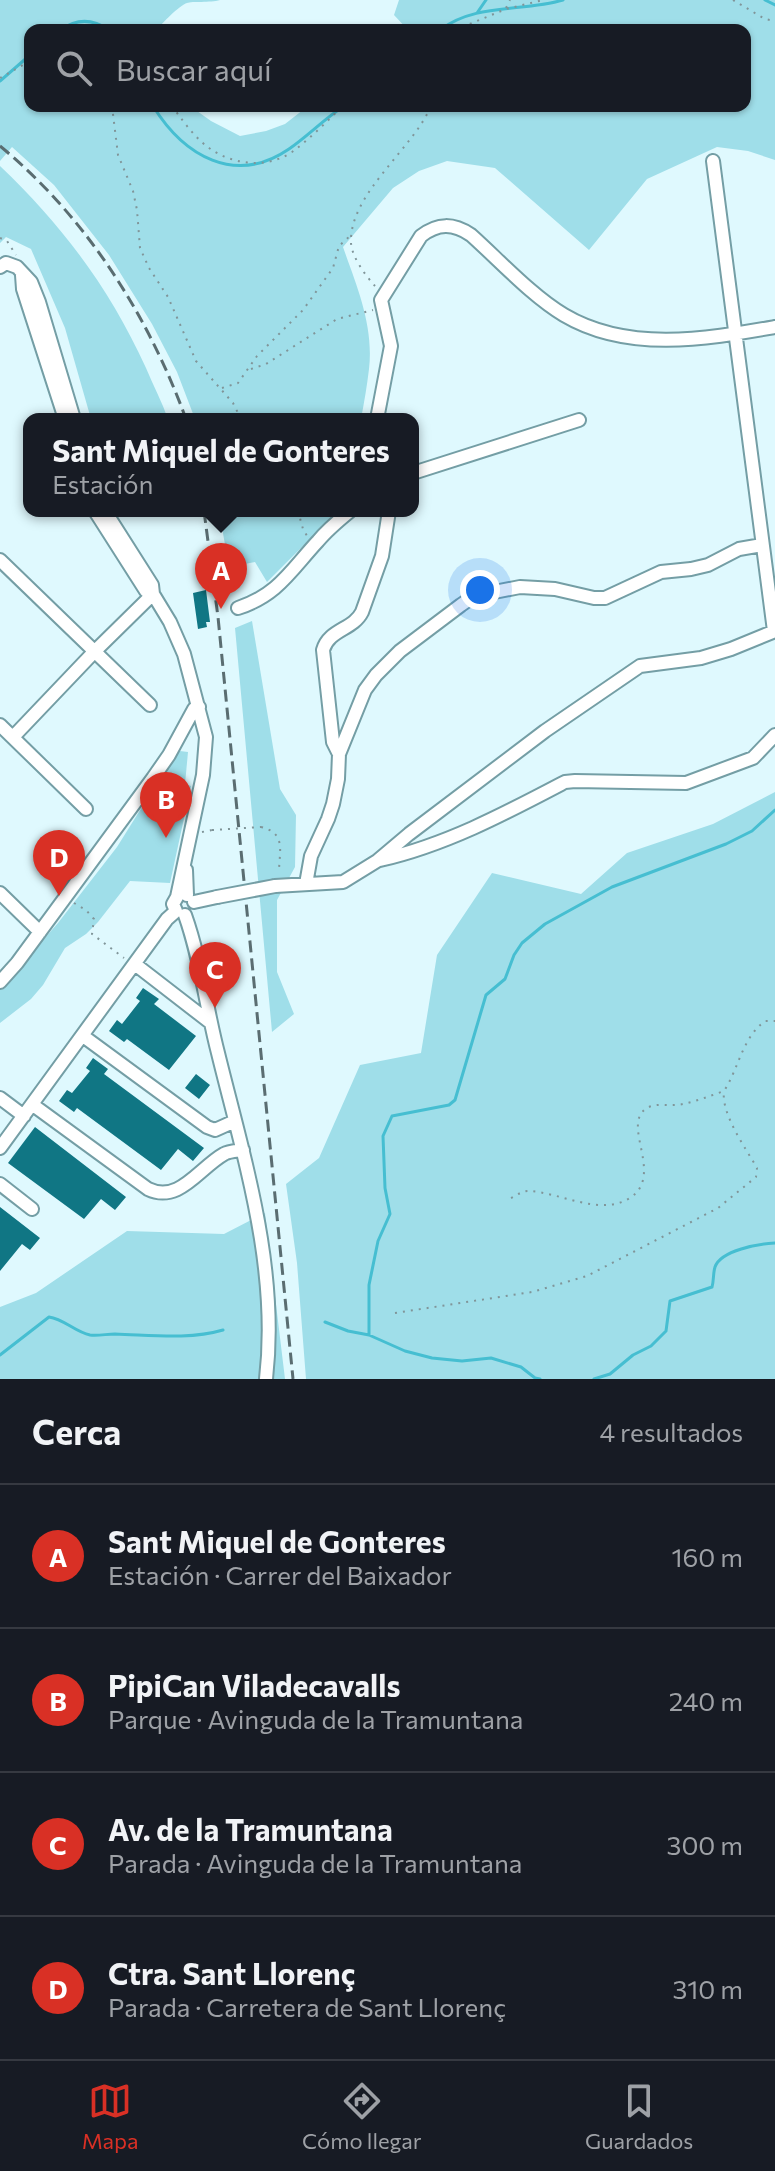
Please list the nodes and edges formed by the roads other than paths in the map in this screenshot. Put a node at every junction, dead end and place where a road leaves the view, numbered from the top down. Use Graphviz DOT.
graph roads {
  1 [pos="713,161"];
  2 [pos="0,267"];
  3 [pos="22,275"];
  4 [pos="775,327"];
  5 [pos="737,334"];
  6 [pos="63,413"];
  7 [pos="72,413"];
  8 [pos="378,413"];
  9 [pos="579,420"];
  10 [pos="419,471"];
  11 [pos="99,517"];
  12 [pos="109,517"];
  13 [pos="344,517"];
  14 [pos="388,517"];
  15 [pos="762,545"];
  16 [pos="0,560"];
  17 [pos="153,594"];
  18 [pos="238,608"];
  19 [pos="774,631"];
  20 [pos="94,652"];
  21 [pos="150,705"];
  22 [pos="199,707"];
  23 [pos="0,725"];
  24 [pos="775,735"];
  25 [pos="13,737"];
  26 [pos="339,754"];
  27 [pos="86,809"];
  28 [pos="377,861"];
  29 [pos="306,884"];
  30 [pos="0,893"];
  31 [pos="186,898"];
  32 [pos="180,913"];
  33 [pos="40,932"];
  34 [pos="136,965"];
  35 [pos="201,980"];
  36 [pos="0,982"];
  37 [pos="179,998"];
  38 [pos="211,1023"];
  39 [pos="83,1036"];
  40 [pos="0,1098"];
  41 [pos="33,1105"];
  42 [pos="24,1116"];
  43 [pos="235,1121"];
  44 [pos="215,1130"];
  45 [pos="0,1148"];
  46 [pos="243,1150"];
  47 [pos="226,1153"];
  48 [pos="0,1184"];
  49 [pos="32,1209"];
  50 [pos="266,1379"];
  1 -- 5 [label="street"];
  2 -- 3 [label="street"];
  3 -- 6 [label="street"];
  3 -- 7 [label="street"];
  4 -- 5 [label="street"];
  5 -- 8 [label="street"];
  5 -- 15 [label="street"];
  9 -- 10 [label="street"];
  11 -- 17 [label="street"];
  12 -- 17 [label="street"];
  13 -- 18 [label="street"];
  14 -- 26 [label="street"];
  15 -- 19 [label="street"];
  15 -- 26 [label="street"];
  16 -- 20 [label="street"];
  17 -- 20 [label="street"];
  17 -- 22 [label="street"];
  19 -- 28 [label="street"];
  20 -- 21 [label="street"];
  20 -- 25 [label="street"];
  22 -- 31 [label="street"];
  22 -- 33 [label="street"];
  23 -- 25 [label="street"];
  24 -- 28 [label="street"];
  25 -- 27 [label="street"];
  26 -- 29 [label="street"];
  28 -- 29 [label="street"];
  29 -- 31 [label="street, bridge"];
  30 -- 33 [label="street"];
  31 -- 32 [label="street"];
  31 -- 32 [label="street"];
  32 -- 34 [label="street"];
  32 -- 35 [label="street"];
  33 -- 36 [label="street"];
  34 -- 37 [label="street"];
  34 -- 39 [label="street"];
  35 -- 37 [label="street"];
  35 -- 38 [label="street"];
  37 -- 38 [label="street"];
  38 -- 43 [label="street"];
  39 -- 41 [label="street"];
  39 -- 44 [label="street"];
  40 -- 42 [label="street"];
  41 -- 42 [label="street"];
  41 -- 47 [label="street"];
  42 -- 45 [label="street"];
  43 -- 44 [label="street"];
  43 -- 46 [label="street"];
  44 -- 47 [label="street"];
  46 -- 47 [label="street"];
  46 -- 50 [label="street"];
  48 -- 49 [label="street"];
}
